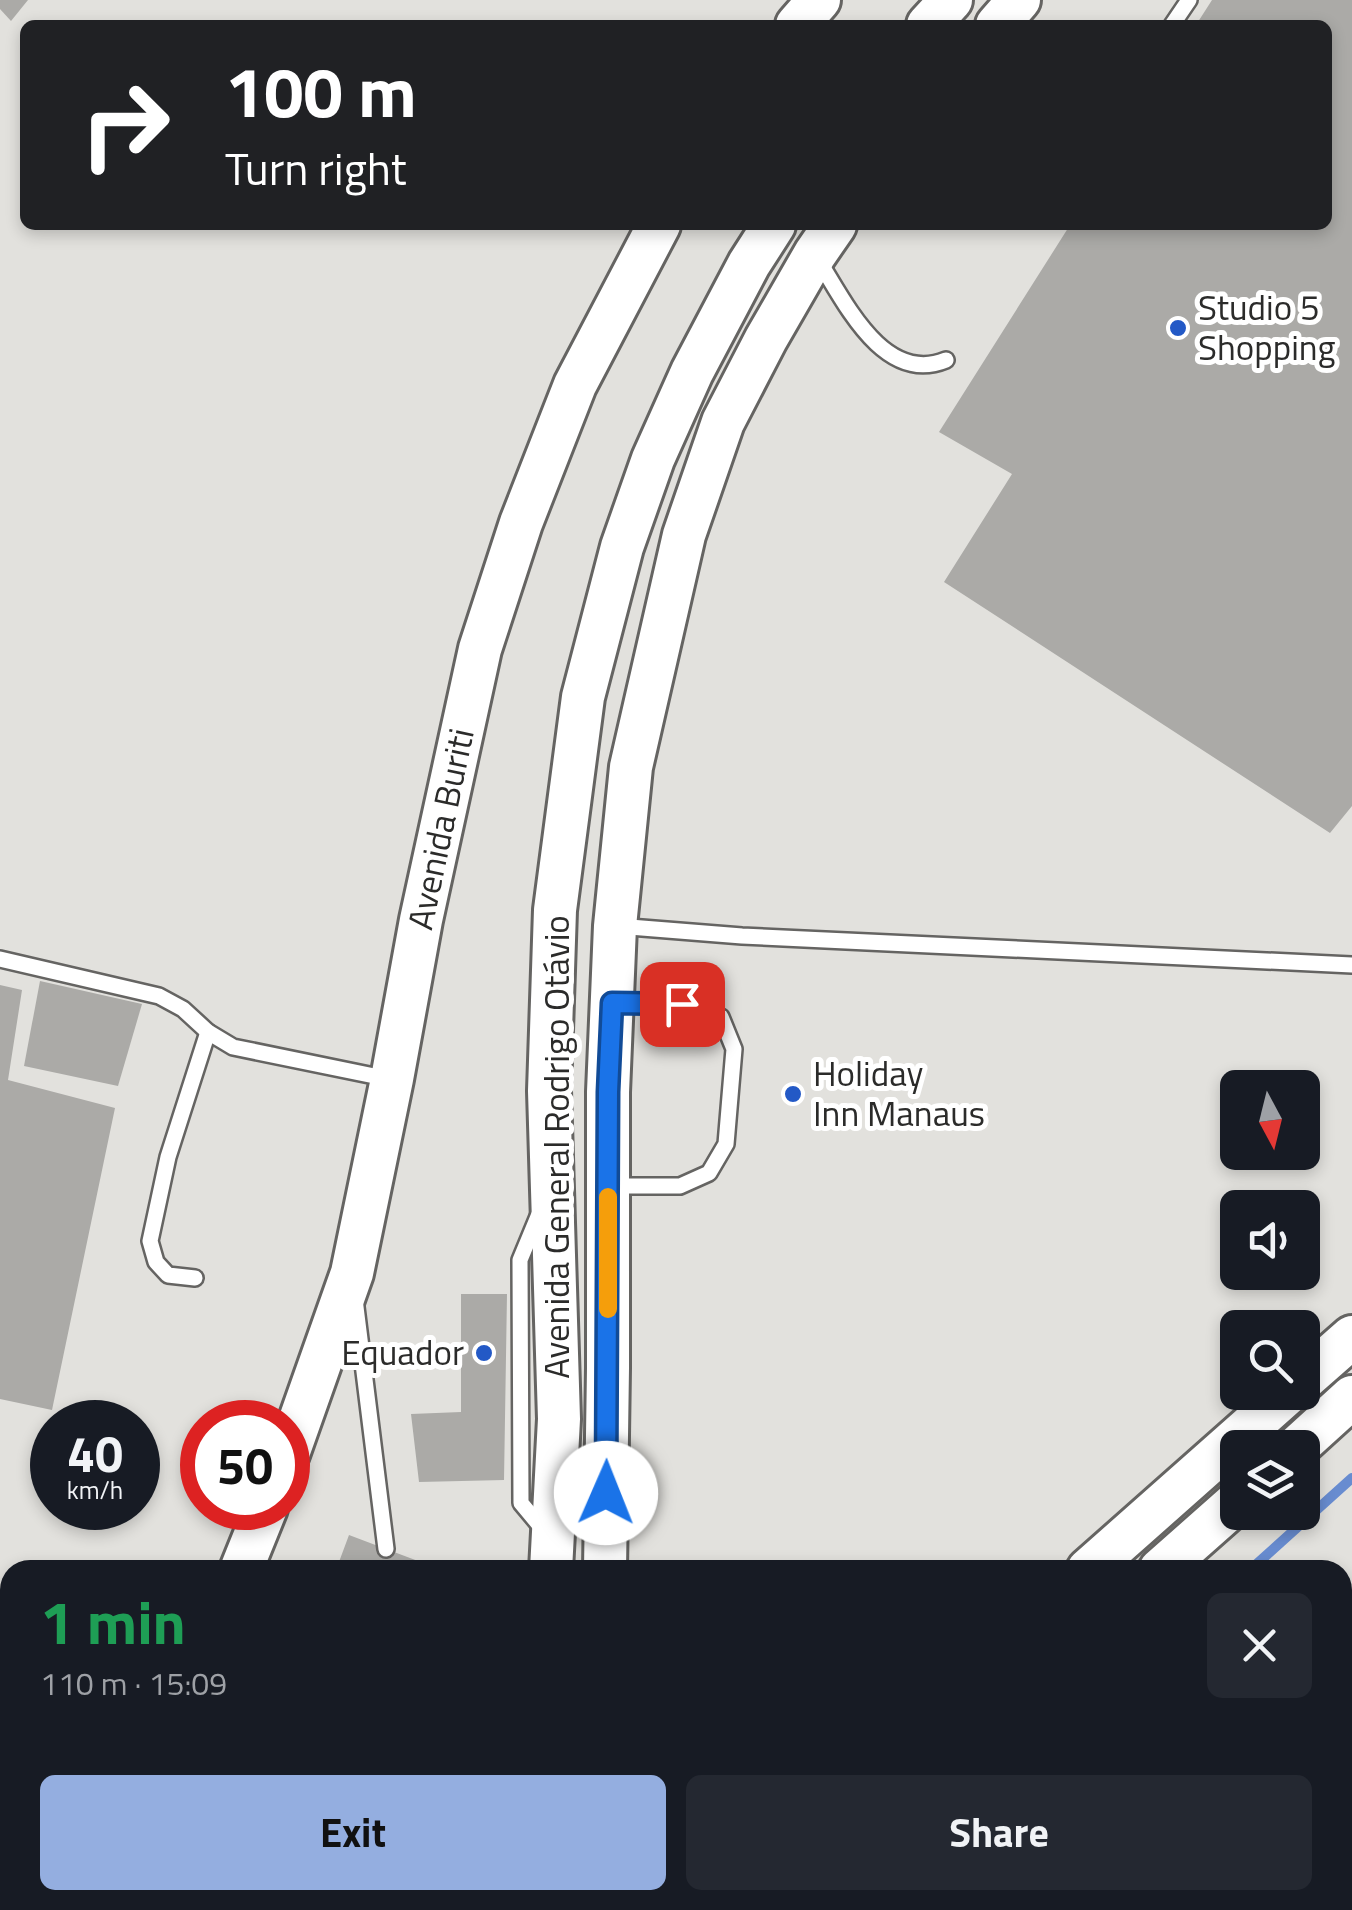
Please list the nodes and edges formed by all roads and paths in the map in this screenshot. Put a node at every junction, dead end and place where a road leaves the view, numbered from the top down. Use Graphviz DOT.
graph roads {
  1 [pos="819,0"];
  2 [pos="951,0"];
  3 [pos="1019,0"];
  4 [pos="801,20"];
  5 [pos="933,20"];
  6 [pos="1001,20"];
  7 [pos="656,230"];
  8 [pos="771,230"];
  9 [pos="825,240"];
  10 [pos="946,360"];
  11 [pos="615,926"];
  12 [pos="0,959"];
  13 [pos="1352,965"];
  14 [pos="612,1003"];
  15 [pos="208,1032"];
  16 [pos="392,1080"];
  17 [pos="608,1186"];
  18 [pos="352,1273"];
  19 [pos="195,1278"];
  20 [pos="1352,1337"];
  21 [pos="1320,1365"];
  22 [pos="1352,1397"];
  23 [pos="307,1400"];
  24 [pos="1269,1410"];
  25 [pos="1316,1430"];
  26 [pos="1220,1516"];
  27 [pos="257,1530"];
  28 [pos="386,1548"];
  29 [pos="552,1555"];
  30 [pos="245,1560"];
  31 [pos="604,1560"];
  32 [pos="1099,1560"];
  33 [pos="1171,1560"];
  1 -- 4 [label="main road"];
  2 -- 5 [label="main road"];
  3 -- 6 [label="main road"];
  7 -- 16 [label="main road, Avenida Buriti"];
  8 -- 29 [label="main road, Avenida General Rodrigo Otávio"];
  9 -- 10 [label="lane"];
  9 -- 11 [label="main road, Avenida General Rodrigo Otávio"];
  11 -- 13 [label="lane"];
  11 -- 14 [label="main road, Avenida General Rodrigo Otávio"];
  12 -- 15 [label="lane"];
  14 -- 17 [label="main road, Avenida General Rodrigo Otávio"];
  14 -- 17 [label="lane"];
  15 -- 16 [label="lane"];
  15 -- 19 [label="lane"];
  16 -- 18 [label="main road, Avenida Buriti"];
  17 -- 31 [label="main road, Avenida General Rodrigo Otávio"];
  18 -- 23 [label="main road, Avenida Buriti"];
  18 -- 28 [label="lane"];
  20 -- 21 [label="main road"];
  22 -- 25 [label="main road"];
  24 -- 32 [label="main road"];
  26 -- 33 [label="main road"];
  27 -- 30 [label="main road"];
}
